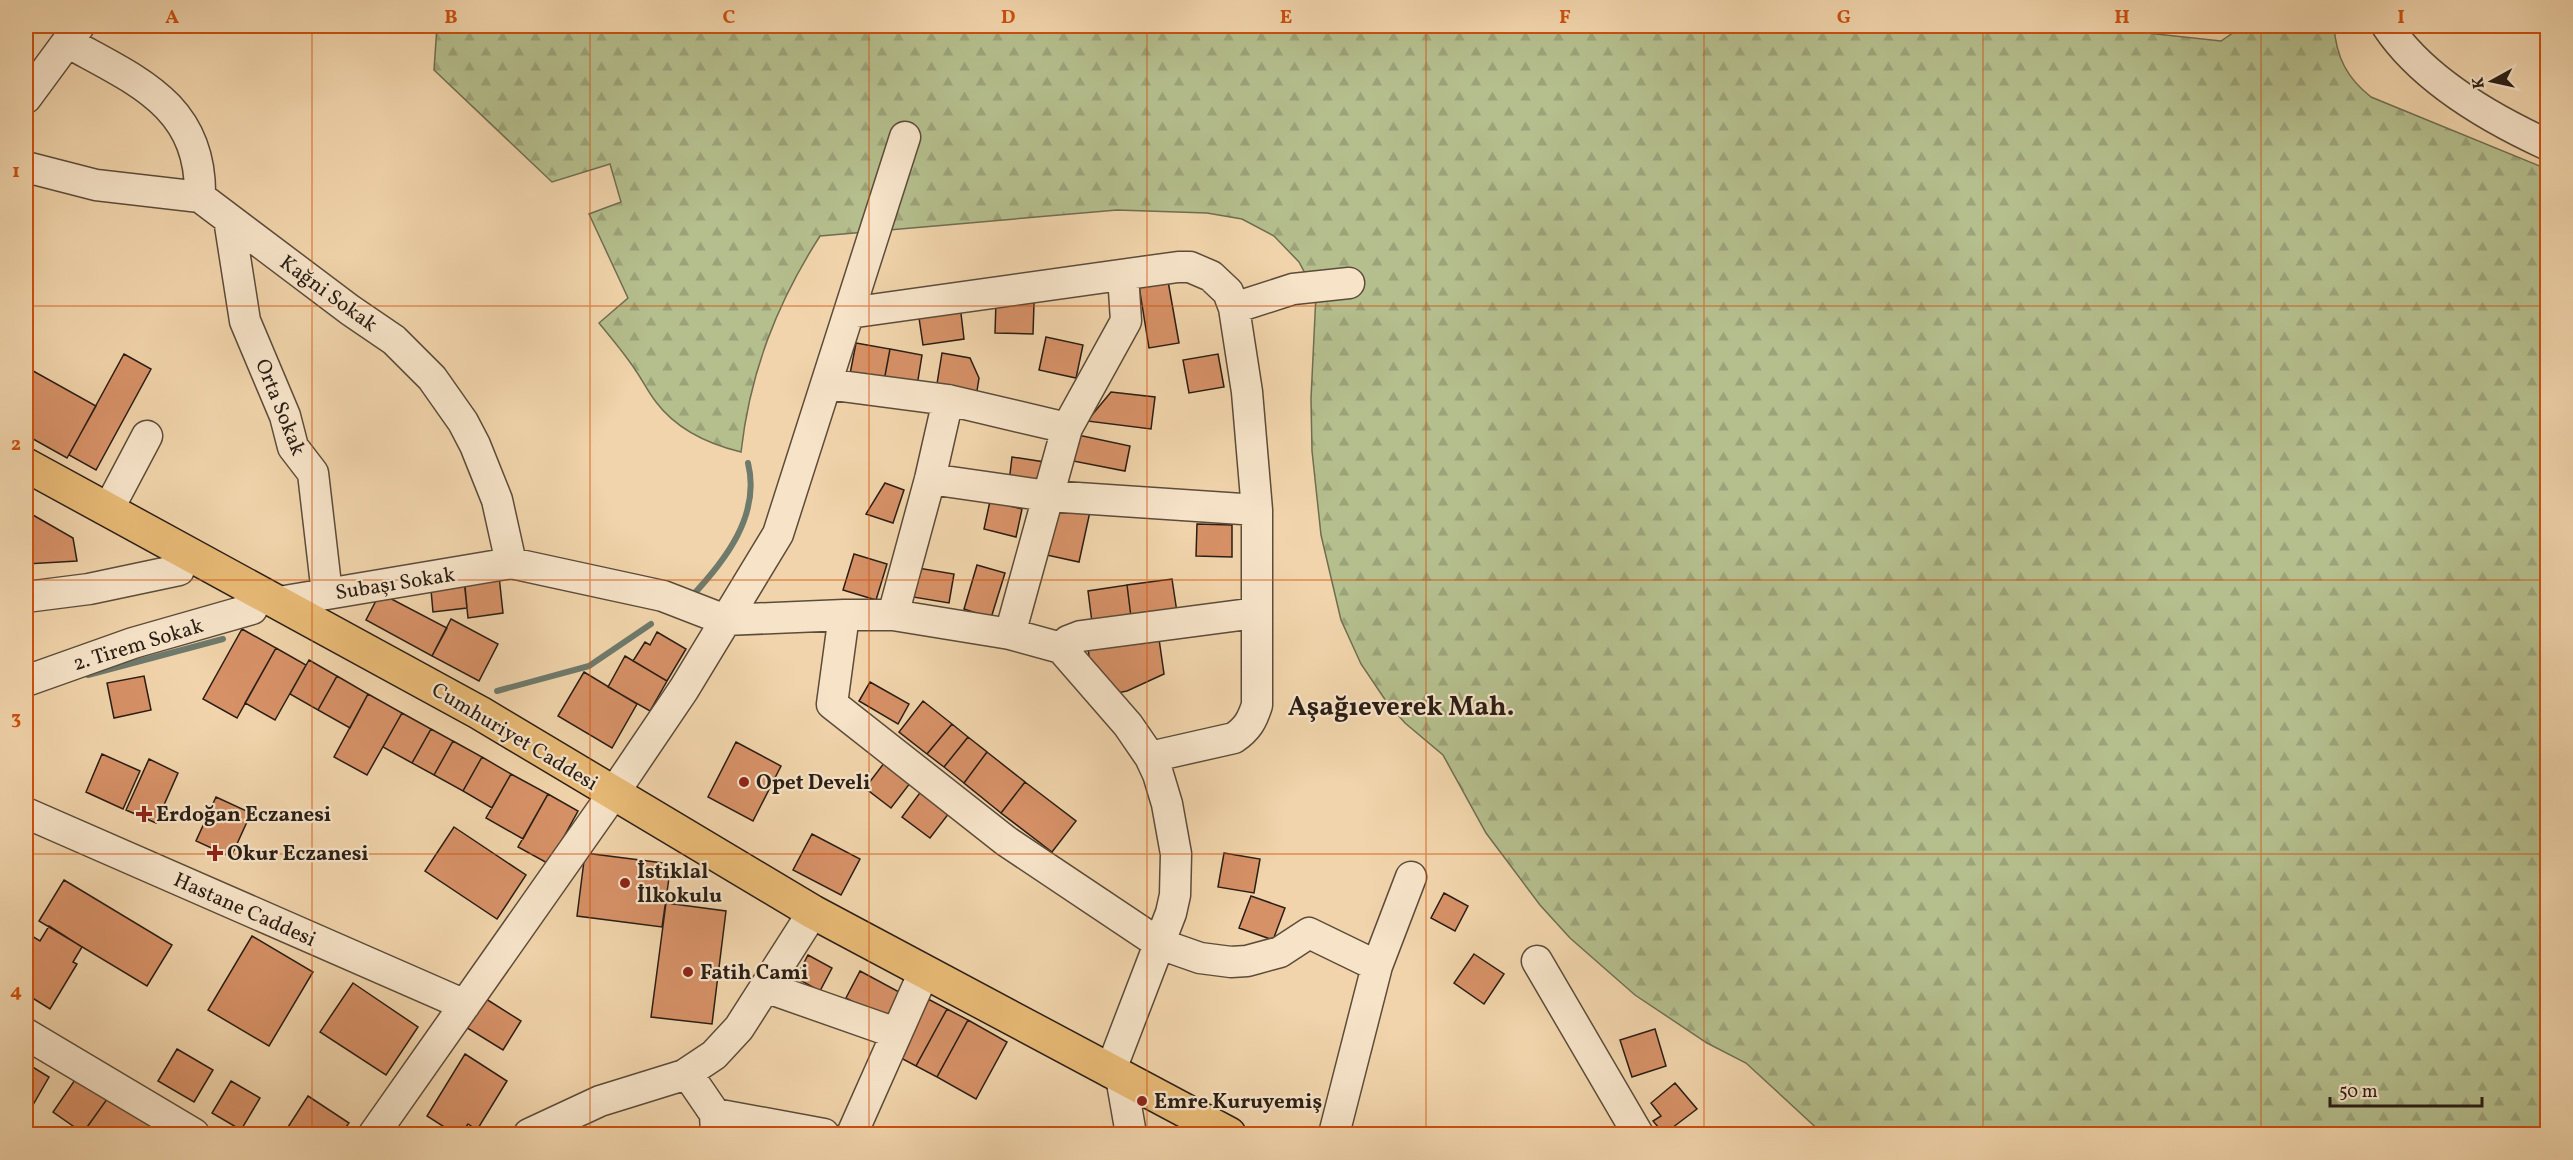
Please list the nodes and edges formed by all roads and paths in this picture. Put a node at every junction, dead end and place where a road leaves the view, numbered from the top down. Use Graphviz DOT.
graph roads {
  1 [pos="2386,26"];
  2 [pos="74,34"];
  3 [pos="26,98"];
  4 [pos="905,137"];
  5 [pos="2547,145"];
  6 [pos="26,167"];
  7 [pos="200,197"];
  8 [pos="229,219"];
  9 [pos="1123,275"];
  10 [pos="1349,284"];
  11 [pos="1234,308"];
  12 [pos="849,313"];
  13 [pos="826,384"];
  14 [pos="948,400"];
  15 [pos="1067,428"];
  16 [pos="147,436"];
  17 [pos="26,465"];
  18 [pos="930,479"];
  19 [pos="26,489"];
  20 [pos="1048,496"];
  21 [pos="109,508"];
  22 [pos="1257,510"];
  23 [pos="511,563"];
  24 [pos="179,570"];
  25 [pos="327,594"];
  26 [pos="26,597"];
  27 [pos="266,606"];
  28 [pos="1256,613"];
  29 [pos="844,615"];
  30 [pos="893,615"];
  31 [pos="725,620"];
  32 [pos="1010,634"];
  33 [pos="1061,648"];
  34 [pos="26,681"];
  35 [pos="1150,757"];
  36 [pos="613,794"];
  37 [pos="26,813"];
  38 [pos="1410,877"];
  39 [pos="813,912"];
  40 [pos="1160,944"];
  41 [pos="1537,961"];
  42 [pos="1377,966"];
  43 [pos="924,972"];
  44 [pos="765,987"];
  45 [pos="465,1005"];
  46 [pos="26,1034"];
  47 [pos="896,1034"];
  48 [pos="687,1073"];
  49 [pos="1116,1075"];
  50 [pos="573,1124"];
  51 [pos="715,1124"];
  52 [pos="194,1134"];
  53 [pos="374,1134"];
  54 [pos="529,1134"];
  55 [pos="824,1134"];
  56 [pos="852,1134"];
  57 [pos="1131,1134"];
  58 [pos="1229,1134"];
  59 [pos="1334,1134"];
  60 [pos="1638,1134"];
  1 -- 5 [label="street"];
  2 -- 3 [label="street"];
  2 -- 7 [label="street"];
  4 -- 12 [label="street"];
  6 -- 7 [label="street"];
  7 -- 8 [label="street, Kağni Sokak"];
  8 -- 23 [label="street, Kağni Sokak"];
  8 -- 25 [label="street, Orta Sokak"];
  9 -- 11 [label="street"];
  9 -- 12 [label="street"];
  9 -- 15 [label="street"];
  10 -- 11 [label="street"];
  11 -- 22 [label="street"];
  12 -- 13 [label="street"];
  13 -- 14 [label="street"];
  13 -- 31 [label="street"];
  14 -- 15 [label="street"];
  14 -- 18 [label="street"];
  15 -- 20 [label="street"];
  16 -- 21 [label="street"];
  17 -- 21 [label="main road, Cumhuriyet Caddesi"];
  18 -- 20 [label="street"];
  18 -- 30 [label="street"];
  19 -- 24 [label="main road, Cumhuriyet Caddesi"];
  20 -- 22 [label="street"];
  20 -- 32 [label="street"];
  21 -- 27 [label="main road, Cumhuriyet Caddesi"];
  22 -- 28 [label="street"];
  23 -- 25 [label="street, Subaşı Sokak"];
  23 -- 31 [label="street"];
  24 -- 26 [label="street"];
  24 -- 27 [label="main road, Cumhuriyet Caddesi"];
  25 -- 27 [label="street, Subaşı Sokak"];
  27 -- 34 [label="street, 2. Tirem Sokak"];
  27 -- 36 [label="main road, Cumhuriyet Caddesi"];
  28 -- 33 [label="street"];
  28 -- 35 [label="street"];
  29 -- 30 [label="street"];
  29 -- 31 [label="street"];
  29 -- 40 [label="street"];
  30 -- 32 [label="street"];
  31 -- 36 [label="street"];
  32 -- 33 [label="street"];
  33 -- 35 [label="street"];
  35 -- 40 [label="street"];
  36 -- 39 [label="main road, Cumhuriyet Caddesi"];
  36 -- 45 [label="street"];
  37 -- 45 [label="street, Hastane Caddesi"];
  38 -- 42 [label="street"];
  39 -- 43 [label="main road, Cumhuriyet Caddesi"];
  39 -- 44 [label="street"];
  40 -- 42 [label="street"];
  40 -- 49 [label="street"];
  41 -- 60 [label="street"];
  42 -- 59 [label="street"];
  43 -- 47 [label="street"];
  43 -- 49 [label="main road, Cumhuriyet Caddesi"];
  44 -- 47 [label="street"];
  44 -- 48 [label="street"];
  45 -- 53 [label="street"];
  46 -- 52 [label="street"];
  47 -- 56 [label="street"];
  48 -- 50 [label="street"];
  48 -- 51 [label="street"];
  49 -- 57 [label="street"];
  49 -- 58 [label="main road, Cumhuriyet Caddesi"];
  50 -- 54 [label="street"];
  51 -- 55 [label="street"];
}
